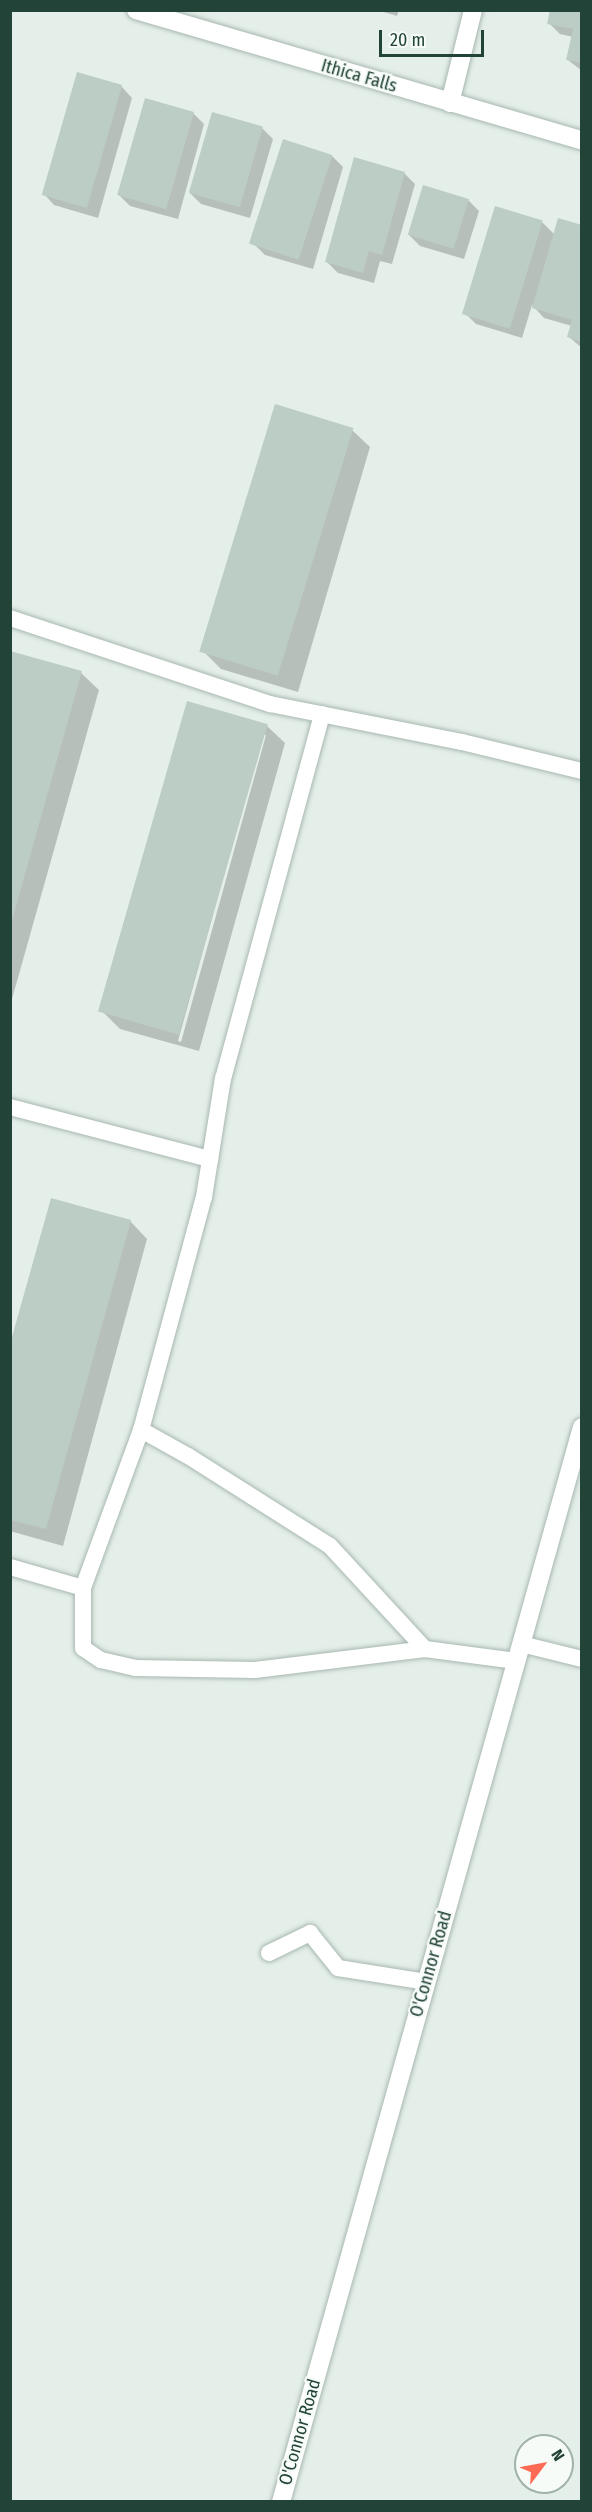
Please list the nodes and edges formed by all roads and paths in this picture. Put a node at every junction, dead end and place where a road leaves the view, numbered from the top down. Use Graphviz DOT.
graph roads {
  1 [pos="136,10"];
  2 [pos="473,10"];
  3 [pos="450,103"];
  4 [pos="582,140"];
  5 [pos="10,618"];
  6 [pos="322,714"];
  7 [pos="582,771"];
  8 [pos="10,1107"];
  9 [pos="210,1159"];
  10 [pos="582,1426"];
  11 [pos="141,1430"];
  12 [pos="10,1567"];
  13 [pos="83,1587"];
  14 [pos="425,1649"];
  15 [pos="518,1653"];
  16 [pos="582,1659"];
  17 [pos="269,1953"];
  18 [pos="426,1982"];
  19 [pos="281,2502"];
  1 -- 3 [label="main road, Ithica Falls"];
  2 -- 3 [label="main road"];
  3 -- 4 [label="main road, Ithica Falls"];
  5 -- 6 [label="lane"];
  6 -- 7 [label="lane"];
  6 -- 9 [label="lane"];
  8 -- 9 [label="lane"];
  9 -- 11 [label="lane"];
  10 -- 15 [label="main road, O'Connor Road"];
  11 -- 13 [label="lane"];
  11 -- 14 [label="lane"];
  12 -- 13 [label="lane"];
  13 -- 14 [label="lane"];
  14 -- 15 [label="lane"];
  15 -- 16 [label="lane"];
  15 -- 18 [label="main road, O'Connor Road"];
  17 -- 18 [label="lane"];
  18 -- 19 [label="main road, O'Connor Road"];
}
